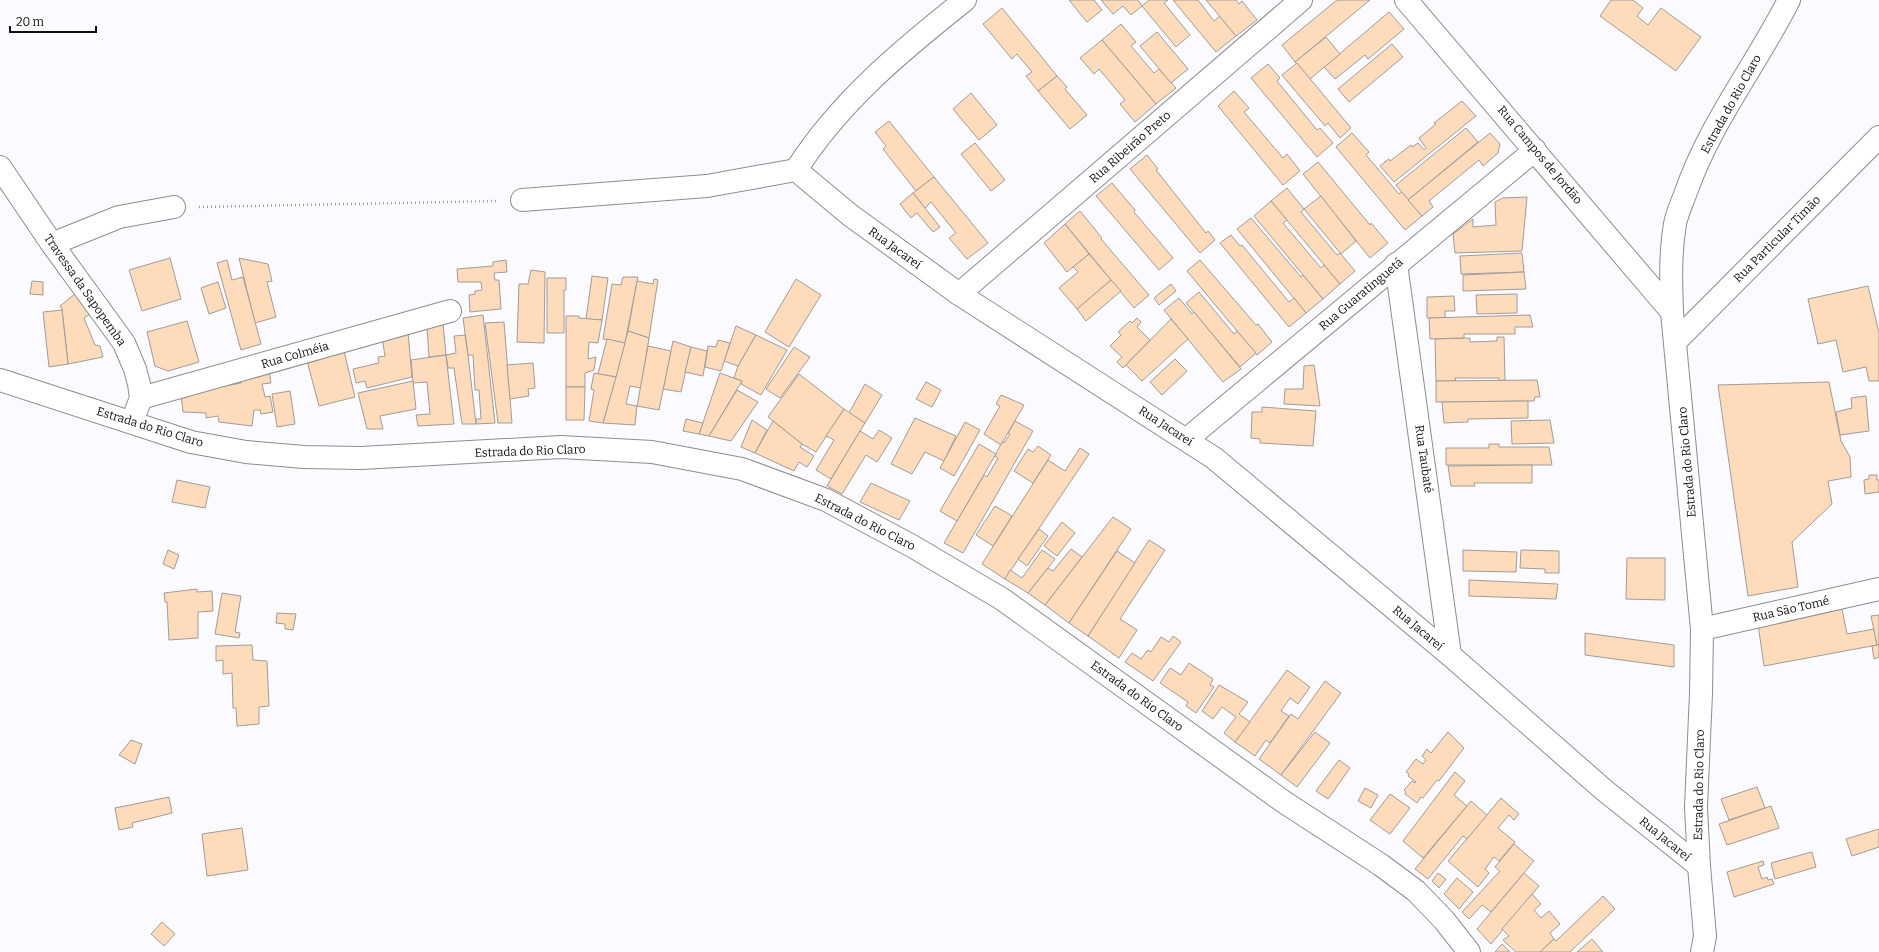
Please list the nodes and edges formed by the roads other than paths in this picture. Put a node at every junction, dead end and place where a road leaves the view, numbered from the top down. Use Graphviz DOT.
graph roads {
  1 [pos="965,0"];
  2 [pos="1301,0"];
  3 [pos="1406,0"];
  4 [pos="1789,0"];
  5 [pos="1879,136"];
  6 [pos="1536,150"];
  7 [pos="0,167"];
  8 [pos="796,170"];
  9 [pos="522,200"];
  10 [pos="174,207"];
  11 [pos="52,244"];
  12 [pos="1396,264"];
  13 [pos="959,294"];
  14 [pos="450,311"];
  15 [pos="1672,312"];
  16 [pos="1676,341"];
  17 [pos="0,380"];
  18 [pos="140,398"];
  19 [pos="132,422"];
  20 [pos="1187,439"];
  21 [pos="1879,589"];
  22 [pos="1702,629"];
  23 [pos="1450,655"];
  24 [pos="1698,866"];
  25 [pos="1469,952"];
  26 [pos="1702,952"];
  1 -- 8 [label="street"];
  2 -- 13 [label="street, Rua Ribeirão Preto"];
  3 -- 6 [label="street, Rua Campos de Jordão"];
  4 -- 15 [label="street, Estrada do Rio Claro"];
  5 -- 16 [label="street, Rua Particular Timão"];
  6 -- 12 [label="street, Rua Guaratinguetá"];
  6 -- 15 [label="street, Rua Campos de Jordão"];
  7 -- 11 [label="street, Travessa da Sapopemba"];
  8 -- 9 [label="street"];
  8 -- 13 [label="street, Rua Jacareí"];
  10 -- 11 [label="street"];
  11 -- 18 [label="street, Travessa da Sapopemba"];
  12 -- 20 [label="street, Rua Guaratinguetá"];
  12 -- 23 [label="street, Rua Taubaté"];
  13 -- 20 [label="street, Rua Jacareí"];
  14 -- 18 [label="street, Rua Colméia"];
  15 -- 16 [label="street, Estrada do Rio Claro"];
  16 -- 22 [label="street, Estrada do Rio Claro"];
  17 -- 19 [label="street, Estrada do Rio Claro"];
  18 -- 19 [label="street, Travessa da Sapopemba"];
  19 -- 25 [label="street, Estrada do Rio Claro"];
  20 -- 23 [label="street, Rua Jacareí"];
  21 -- 22 [label="street, Rua São Tomé"];
  22 -- 24 [label="street, Estrada do Rio Claro"];
  23 -- 24 [label="street, Rua Jacareí"];
  24 -- 26 [label="street, Estrada do Rio Claro"];
}
